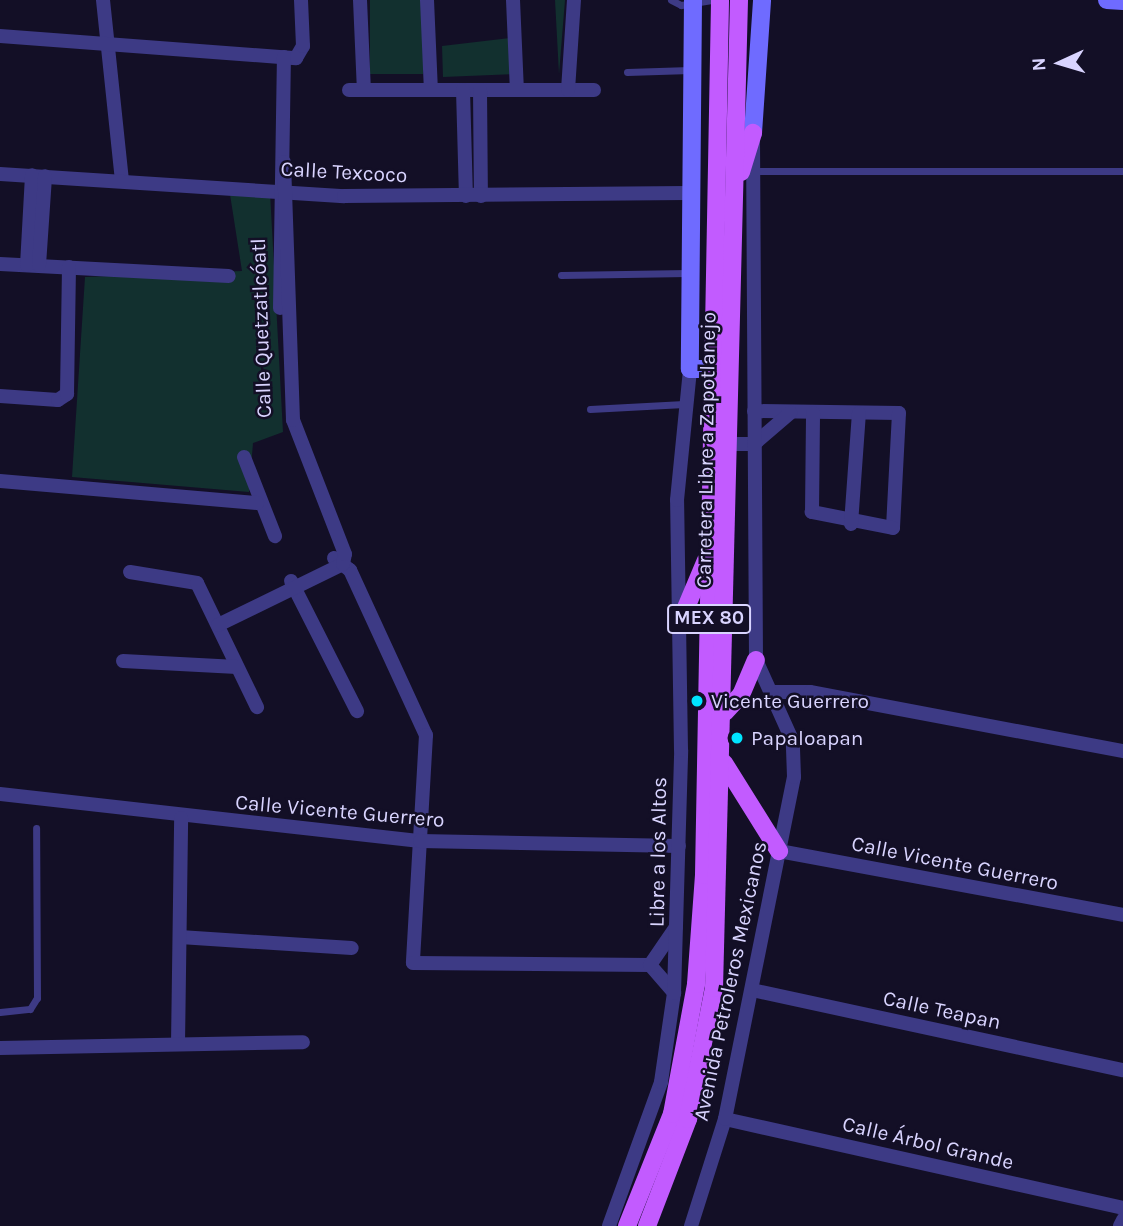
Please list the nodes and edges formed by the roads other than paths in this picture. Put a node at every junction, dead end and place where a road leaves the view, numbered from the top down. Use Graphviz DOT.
graph roads {
  1 [pos="103,0"];
  2 [pos="301,0"];
  3 [pos="360,0"];
  4 [pos="428,0"];
  5 [pos="513,0"];
  6 [pos="574,0"];
  7 [pos="671,0"];
  8 [pos="712,0"];
  9 [pos="720,0"];
  10 [pos="738,0"];
  11 [pos="762,0"];
  12 [pos="1107,0"];
  13 [pos="1123,1"];
  14 [pos="693,2"];
  15 [pos="0,36"];
  16 [pos="107,44"];
  17 [pos="284,57"];
  18 [pos="690,70"];
  19 [pos="627,72"];
  20 [pos="431,90"];
  21 [pos="463,90"];
  22 [pos="480,90"];
  23 [pos="517,90"];
  24 [pos="568,90"];
  25 [pos="594,90"];
  26 [pos="753,133"];
  27 [pos="754,171"];
  28 [pos="1123,171"];
  29 [pos="0,174"];
  30 [pos="38,176"];
  31 [pos="122,181"];
  32 [pos="284,190"];
  33 [pos="734,192"];
  34 [pos="687,193"];
  35 [pos="473,196"];
  36 [pos="0,264"];
  37 [pos="33,265"];
  38 [pos="69,267"];
  39 [pos="689,273"];
  40 [pos="561,275"];
  41 [pos="229,276"];
  42 [pos="690,369"];
  43 [pos="715,369"];
  44 [pos="0,396"];
  45 [pos="684,404"];
  46 [pos="590,409"];
  47 [pos="754,411"];
  48 [pos="790,413"];
  49 [pos="813,413"];
  50 [pos="859,413"];
  51 [pos="729,444"];
  52 [pos="754,444"];
  53 [pos="244,457"];
  54 [pos="0,481"];
  55 [pos="257,503"];
  56 [pos="851,524"];
  57 [pos="275,536"];
  58 [pos="710,551"];
  59 [pos="339,561"];
  60 [pos="130,572"];
  61 [pos="293,585"];
  62 [pos="216,620"];
  63 [pos="680,621"];
  64 [pos="756,660"];
  65 [pos="123,661"];
  66 [pos="237,667"];
  67 [pos="772,692"];
  68 [pos="257,707"];
  69 [pos="357,711"];
  70 [pos="725,712"];
  71 [pos="681,750"];
  72 [pos="1123,751"];
  73 [pos="707,753"];
  74 [pos="724,763"];
  75 [pos="0,794"];
  76 [pos="181,818"];
  77 [pos="36,828"];
  78 [pos="420,841"];
  79 [pos="678,846"];
  80 [pos="779,851"];
  81 [pos="1123,915"];
  82 [pos="679,922"];
  83 [pos="180,937"];
  84 [pos="352,948"];
  85 [pos="650,965"];
  86 [pos="752,990"];
  87 [pos="674,993"];
  88 [pos="0,1012"];
  89 [pos="303,1042"];
  90 [pos="177,1044"];
  91 [pos="0,1048"];
  92 [pos="1123,1070"];
  93 [pos="669,1084"];
  94 [pos="725,1119"];
  95 [pos="1123,1208"];
  96 [pos="1123,1220"];
  97 [pos="609,1226"];
  98 [pos="627,1226"];
  99 [pos="647,1226"];
  100 [pos="691,1226"];
  101 [pos="1120,1226"];
  1 -- 16 [label="street"];
  2 -- 17 [label="street"];
  3 -- 20 [label="street"];
  4 -- 20 [label="street"];
  5 -- 23 [label="street"];
  6 -- 24 [label="street"];
  7 -- 14 [label="lane"];
  8 -- 14 [label="lane"];
  9 -- 43 [label="main road, Carretera Libre a Zapotlanejo / MEX 80"];
  10 -- 33 [label="main road, Carretera Libre a Zapotlanejo / MEX 80"];
  11 -- 26 [label="street"];
  12 -- 13 [label="street"];
  14 -- 18 [label="street, Carretera Libre a Zapotlanejo"];
  15 -- 16 [label="street"];
  16 -- 17 [label="street"];
  16 -- 31 [label="street"];
  17 -- 32 [label="street, Calle Quetzatlcóatl"];
  18 -- 19 [label="lane"];
  18 -- 34 [label="street, Carretera Libre a Zapotlanejo"];
  20 -- 21 [label="street"];
  21 -- 22 [label="street"];
  21 -- 35 [label="street"];
  22 -- 23 [label="street"];
  22 -- 35 [label="street"];
  23 -- 24 [label="street"];
  24 -- 25 [label="street"];
  26 -- 27 [label="street"];
  26 -- 33 [label="main road"];
  27 -- 28 [label="lane"];
  27 -- 47 [label="street"];
  29 -- 30 [label="street, Calle Texcoco"];
  30 -- 31 [label="street, Calle Texcoco"];
  30 -- 37 [label="street"];
  31 -- 32 [label="street, Calle Texcoco"];
  32 -- 35 [label="street, Calle Texcoco"];
  32 -- 59 [label="street, Calle Quetzatlcóatl"];
  33 -- 51 [label="main road, Carretera Libre a Zapotlanejo / MEX 80"];
  34 -- 35 [label="street, Calle Texcoco"];
  34 -- 39 [label="street, Carretera Libre a Zapotlanejo"];
  36 -- 37 [label="street"];
  37 -- 38 [label="street"];
  38 -- 41 [label="street"];
  38 -- 44 [label="street"];
  39 -- 40 [label="lane"];
  39 -- 42 [label="street, Carretera Libre a Zapotlanejo"];
  42 -- 43 [label="street, Carretera Libre a Zapotlanejo"];
  42 -- 45 [label="street, Libre a los Altos"];
  43 -- 58 [label="main road, Carretera Libre a Zapotlanejo / MEX 80"];
  45 -- 46 [label="lane"];
  45 -- 63 [label="street, Libre a los Altos"];
  47 -- 48 [label="street"];
  47 -- 52 [label="street"];
  48 -- 49 [label="street"];
  48 -- 52 [label="street"];
  49 -- 50 [label="street"];
  49 -- 56 [label="street"];
  50 -- 56 [label="street"];
  50 -- 56 [label="street"];
  51 -- 52 [label="street"];
  51 -- 70 [label="main road, Carretera Libre a Zapotlanejo / MEX 80"];
  52 -- 64 [label="street"];
  53 -- 55 [label="street"];
  54 -- 55 [label="street"];
  55 -- 57 [label="street"];
  58 -- 63 [label="main road"];
  58 -- 73 [label="main road, Carretera Libre a Zapotlanejo / MEX 80"];
  59 -- 61 [label="street"];
  59 -- 78 [label="street, Calle Quetzatlcóatl"];
  60 -- 62 [label="street"];
  61 -- 62 [label="street"];
  61 -- 69 [label="street"];
  62 -- 66 [label="street"];
  63 -- 71 [label="street, Libre a los Altos"];
  64 -- 67 [label="street"];
  64 -- 70 [label="main road"];
  65 -- 66 [label="street"];
  66 -- 68 [label="street"];
  67 -- 72 [label="street"];
  67 -- 80 [label="street, Avenida Petroleros Mexicanos"];
  70 -- 74 [label="main road, Carretera Libre a Zapotlanejo / MEX 80"];
  71 -- 73 [label="street"];
  71 -- 79 [label="street, Libre a los Altos"];
  73 -- 93 [label="main road, Carretera Libre a Zapotlanejo / MEX 80"];
  74 -- 80 [label="main road"];
  74 -- 99 [label="main road, Carretera Libre a Zapotlanejo / MEX 80"];
  75 -- 76 [label="street, Calle Vicente Guerrero"];
  76 -- 78 [label="street, Calle Vicente Guerrero"];
  76 -- 83 [label="street"];
  77 -- 88 [label="lane"];
  78 -- 79 [label="street, Calle Vicente Guerrero"];
  78 -- 85 [label="street, Calle Quetzatlcóatl"];
  79 -- 82 [label="street, Libre a los Altos"];
  80 -- 81 [label="street, Calle Vicente Guerrero"];
  80 -- 86 [label="street, Avenida Petroleros Mexicanos"];
  82 -- 85 [label="street"];
  82 -- 87 [label="street, Libre a los Altos"];
  83 -- 84 [label="street"];
  83 -- 90 [label="street"];
  85 -- 87 [label="street"];
  86 -- 92 [label="street, Calle Teapan"];
  86 -- 94 [label="street, Avenida Petroleros Mexicanos"];
  87 -- 93 [label="street, Libre a los Altos"];
  89 -- 90 [label="street"];
  90 -- 91 [label="street"];
  93 -- 97 [label="street, Libre a los Altos"];
  93 -- 98 [label="main road, Carretera Libre a Zapotlanejo / MEX 80"];
  94 -- 95 [label="street, Calle Árbol Grande"];
  94 -- 100 [label="street, Avenida Petroleros Mexicanos"];
  96 -- 101 [label="street"];
}
